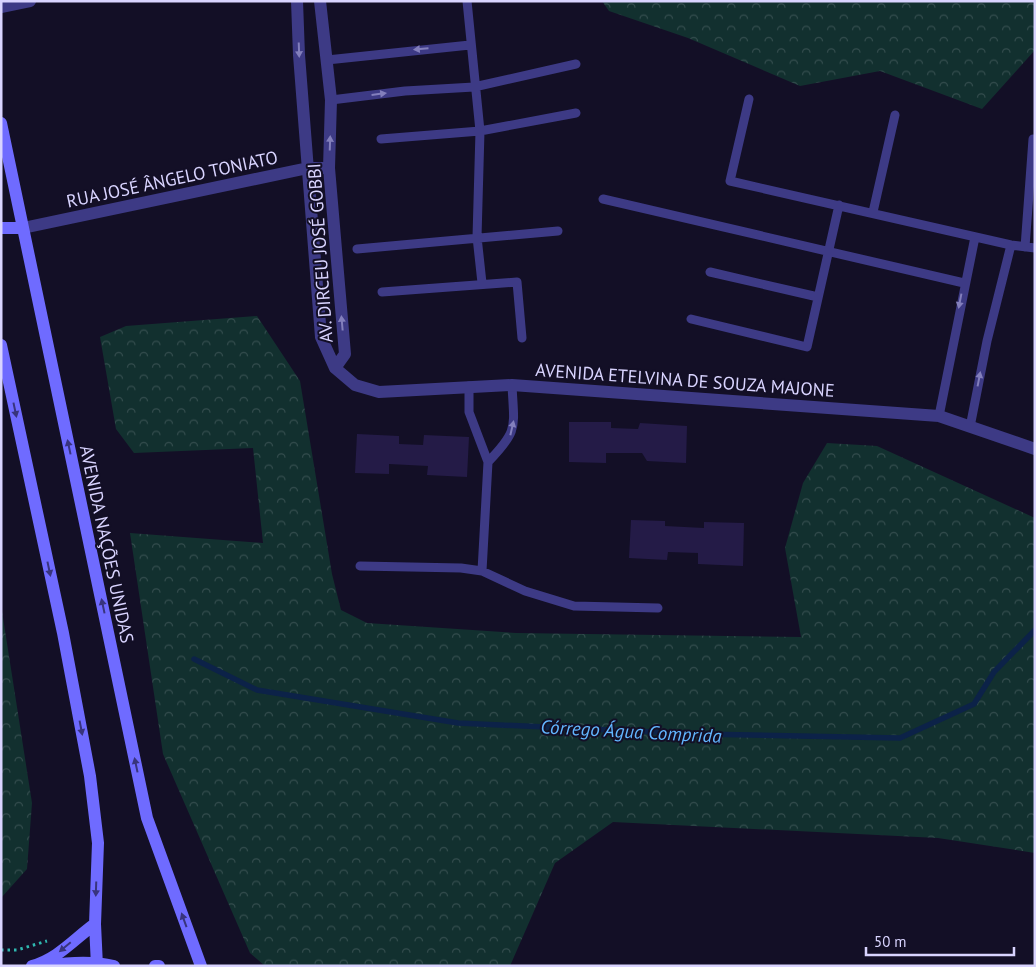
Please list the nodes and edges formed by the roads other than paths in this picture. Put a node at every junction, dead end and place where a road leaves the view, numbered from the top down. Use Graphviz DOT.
graph roads {
  1 [pos="30,1"];
  2 [pos="298,1"];
  3 [pos="320,1"];
  4 [pos="467,1"];
  5 [pos="16,3"];
  6 [pos="1,7"];
  7 [pos="470,45"];
  8 [pos="327,60"];
  9 [pos="576,64"];
  10 [pos="474,87"];
  11 [pos="749,99"];
  12 [pos="331,100"];
  13 [pos="576,114"];
  14 [pos="895,115"];
  15 [pos="1,124"];
  16 [pos="480,131"];
  17 [pos="381,139"];
  18 [pos="1033,139"];
  19 [pos="308,168"];
  20 [pos="329,168"];
  21 [pos="603,199"];
  22 [pos="839,205"];
  23 [pos="873,212"];
  24 [pos="1,228"];
  25 [pos="23,228"];
  26 [pos="558,231"];
  27 [pos="477,237"];
  28 [pos="975,237"];
  29 [pos="1011,245"];
  30 [pos="1030,248"];
  31 [pos="357,249"];
  32 [pos="829,250"];
  33 [pos="710,272"];
  34 [pos="964,282"];
  35 [pos="482,283"];
  36 [pos="382,292"];
  37 [pos="818,297"];
  38 [pos="691,319"];
  39 [pos="522,338"];
  40 [pos="1,345"];
  41 [pos="335,368"];
  42 [pos="512,385"];
  43 [pos="469,386"];
  44 [pos="939,416"];
  45 [pos="970,427"];
  46 [pos="1035,449"];
  47 [pos="488,462"];
  48 [pos="360,566"];
  49 [pos="482,571"];
  50 [pos="658,608"];
  51 [pos="95,924"];
  52 [pos="97,964"];
  53 [pos="32,966"];
  54 [pos="48,966"];
  55 [pos="114,966"];
  56 [pos="155,966"];
  57 [pos="159,966"];
  58 [pos="201,966"];
  1 -- 5 [label="street"];
  2 -- 19 [label="street, AV. DIRCEU JOSÉ GOBBI, one-way"];
  3 -- 8 [label="street, AV. DIRCEU JOSÉ GOBBI"];
  4 -- 7 [label="lane"];
  5 -- 6 [label="street"];
  7 -- 8 [label="lane, one-way"];
  7 -- 10 [label="lane"];
  8 -- 12 [label="street, AV. DIRCEU JOSÉ GOBBI"];
  9 -- 10 [label="lane"];
  12 -- 10 [label="lane, one-way"];
  10 -- 16 [label="lane"];
  11 -- 22 [label="lane"];
  20 -- 12 [label="street, AV. DIRCEU JOSÉ GOBBI, one-way"];
  13 -- 16 [label="lane"];
  14 -- 23 [label="lane"];
  15 -- 25 [label="main road, AVENIDA NAÇÕES UNIDAS"];
  16 -- 17 [label="lane"];
  16 -- 27 [label="lane"];
  18 -- 30 [label="lane"];
  19 -- 20 [label="street, RUA JOSÉ ÂNGELO TONIATO"];
  19 -- 25 [label="street, RUA JOSÉ ÂNGELO TONIATO"];
  19 -- 41 [label="street, AV. DIRCEU JOSÉ GOBBI"];
  41 -- 20 [label="street, AV. DIRCEU JOSÉ GOBBI, one-way"];
  21 -- 32 [label="lane"];
  22 -- 23 [label="lane"];
  22 -- 32 [label="lane"];
  23 -- 28 [label="lane"];
  24 -- 25 [label="main road"];
  58 -- 25 [label="main road, AVENIDA NAÇÕES UNIDAS, one-way"];
  26 -- 27 [label="lane"];
  27 -- 31 [label="lane"];
  27 -- 35 [label="lane"];
  28 -- 29 [label="lane"];
  28 -- 34 [label="lane"];
  29 -- 30 [label="lane"];
  45 -- 29 [label="lane, one-way"];
  32 -- 34 [label="lane"];
  32 -- 37 [label="lane"];
  33 -- 37 [label="lane"];
  34 -- 44 [label="lane, one-way"];
  35 -- 36 [label="lane"];
  35 -- 39 [label="lane"];
  37 -- 38 [label="lane"];
  40 -- 51 [label="main road, one-way"];
  41 -- 43 [label="street, AVENIDA ETELVINA DE SOUZA MAJONE"];
  42 -- 43 [label="street, AVENIDA ETELVINA DE SOUZA MAJONE"];
  42 -- 44 [label="street, AVENIDA ETELVINA DE SOUZA MAJONE"];
  47 -- 42 [label="lane, one-way"];
  43 -- 47 [label="lane"];
  44 -- 45 [label="street, AVENIDA ETELVINA DE SOUZA MAJONE"];
  45 -- 46 [label="street, AVENIDA ETELVINA DE SOUZA MAJONE"];
  47 -- 49 [label="lane"];
  48 -- 49 [label="lane"];
  49 -- 50 [label="lane"];
  51 -- 52 [label="main road"];
  51 -- 53 [label="main road, one-way"];
  52 -- 54 [label="main road"];
  52 -- 55 [label="main road"];
  56 -- 57 [label="main road"];
}
